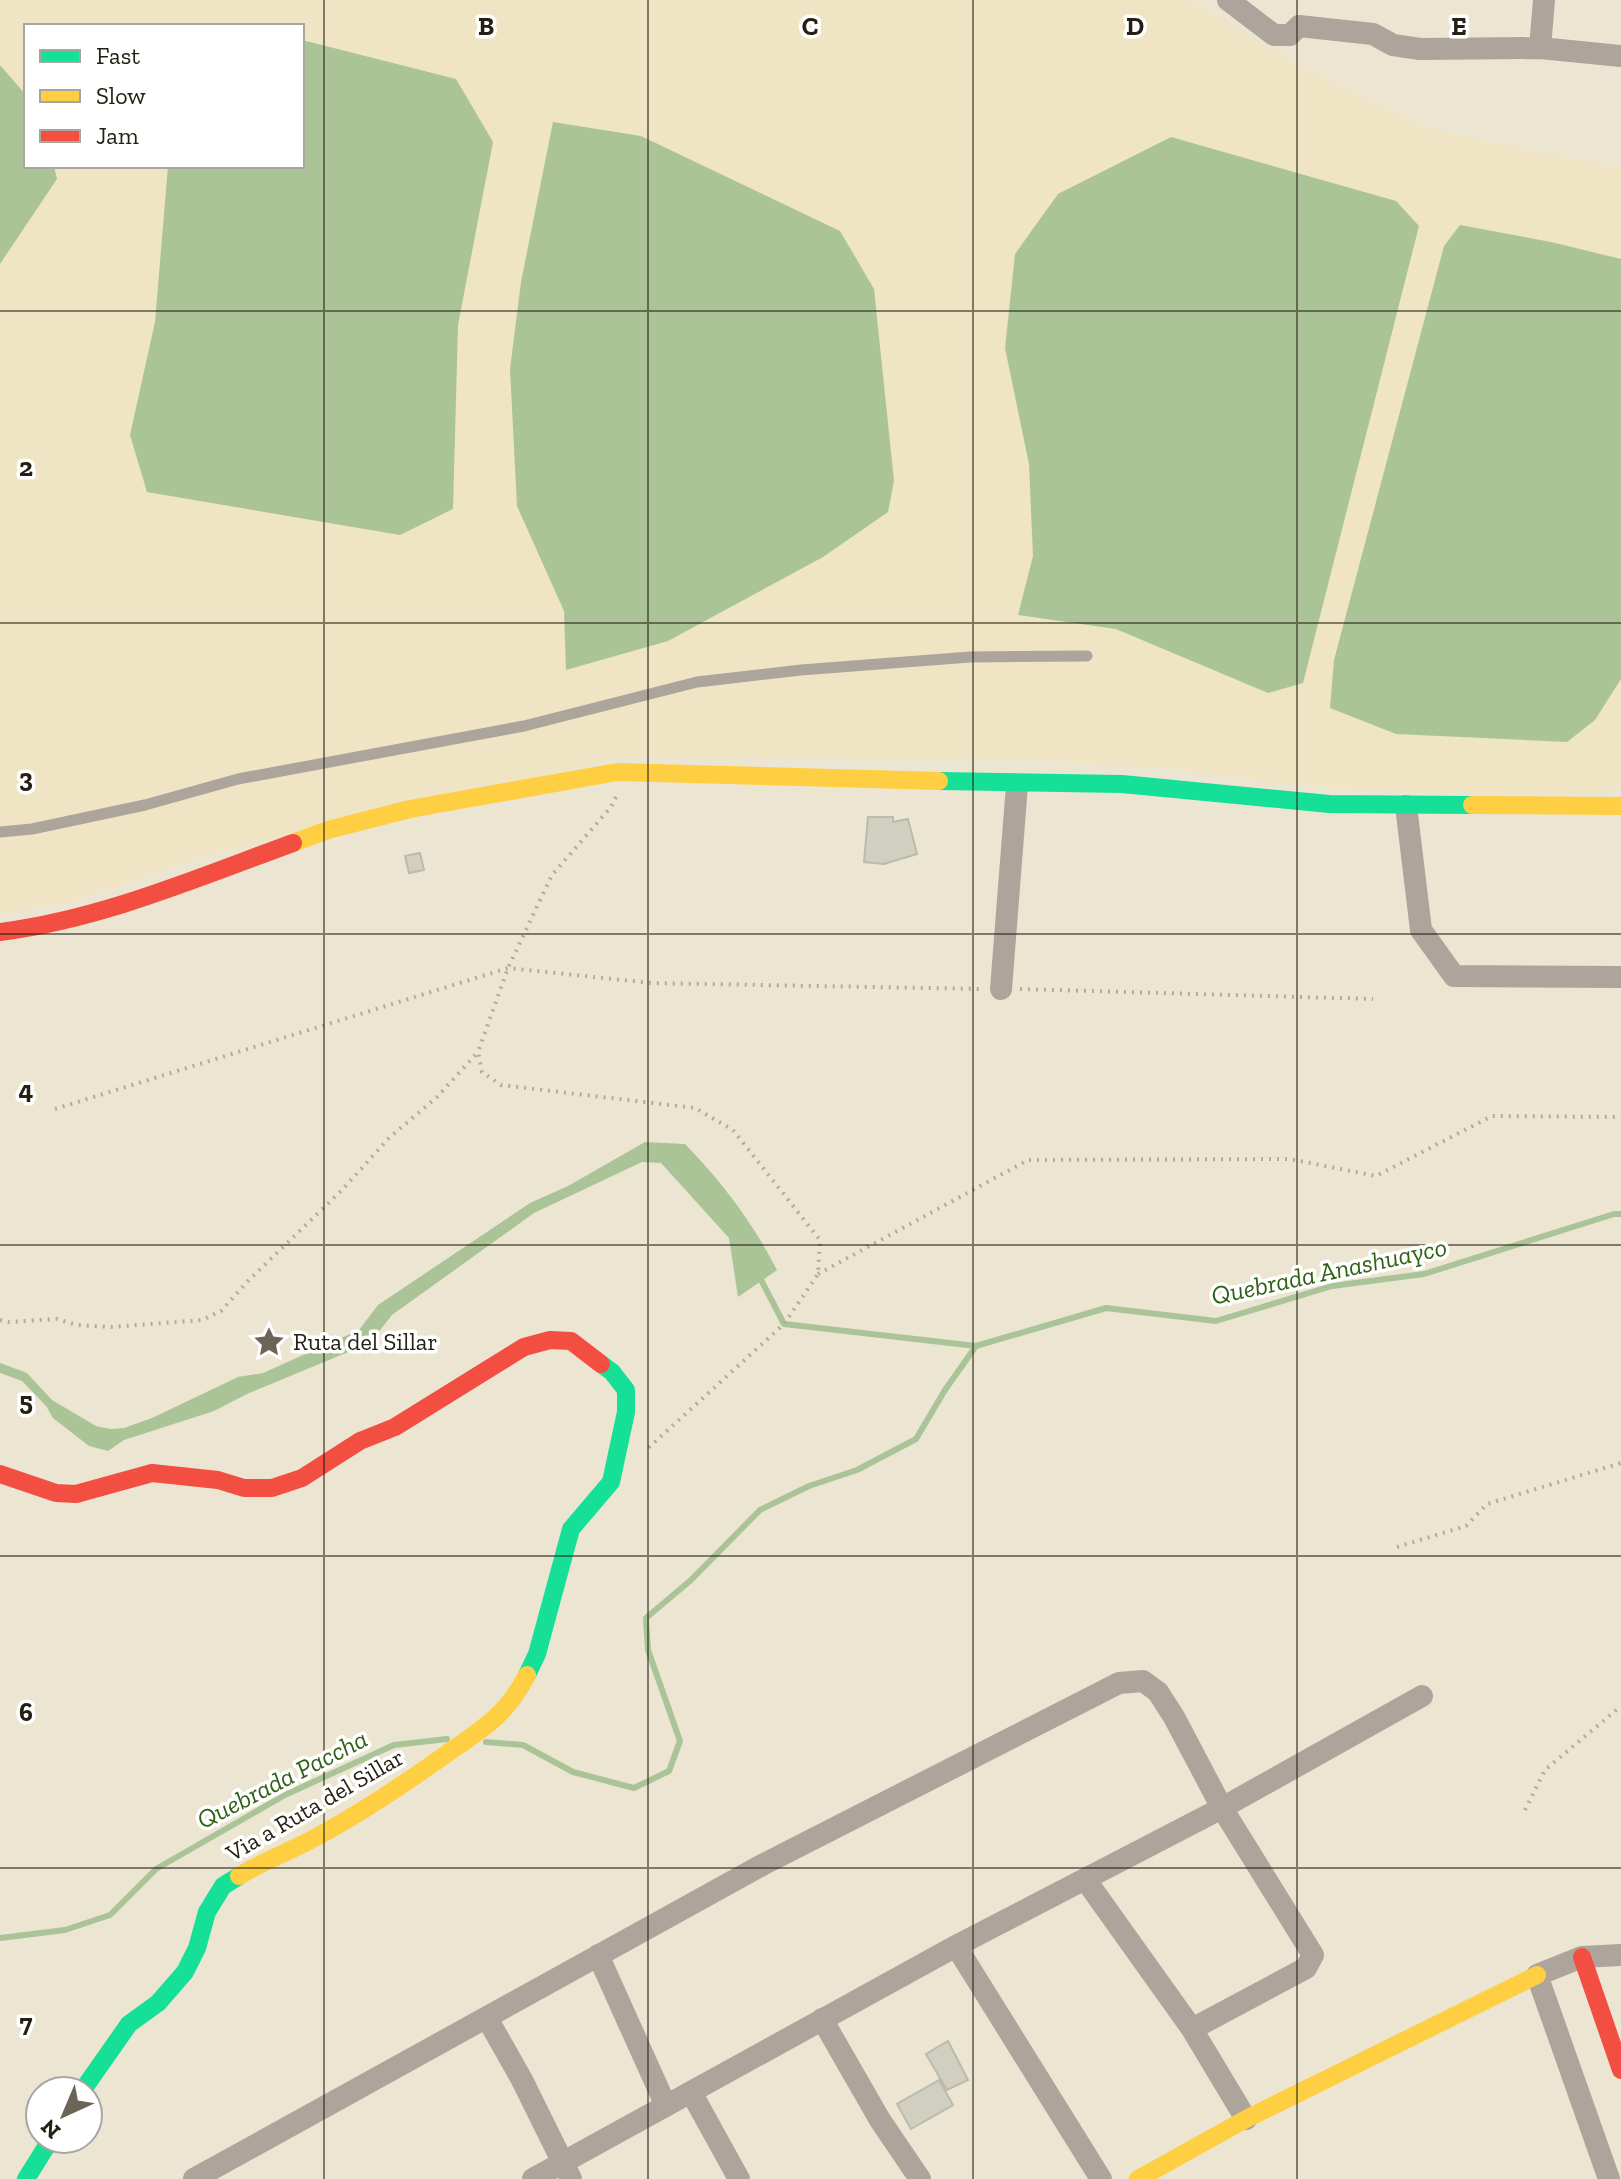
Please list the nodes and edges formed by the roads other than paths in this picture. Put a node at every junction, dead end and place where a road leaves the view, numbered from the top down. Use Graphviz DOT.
graph roads {
  1 [pos="1228,0"];
  2 [pos="1544,0"];
  3 [pos="1540,48"];
  4 [pos="1621,56"];
  5 [pos="1087,656"];
  6 [pos="1017,785"];
  7 [pos="1406,806"];
  8 [pos="1621,806"];
  9 [pos="0,832"];
  10 [pos="0,932"];
  11 [pos="1621,977"];
  12 [pos="1001,989"];
  13 [pos="0,1474"];
  14 [pos="1422,1696"];
  15 [pos="1222,1808"];
  16 [pos="1085,1879"];
  17 [pos="956,1946"];
  18 [pos="598,1955"];
  19 [pos="1621,1955"];
  20 [pos="1582,1957"];
  21 [pos="1537,1975"];
  22 [pos="487,2018"];
  23 [pos="822,2019"];
  24 [pos="1192,2029"];
  25 [pos="1621,2070"];
  26 [pos="93,2075"];
  27 [pos="691,2092"];
  28 [pos="666,2106"];
  29 [pos="1246,2119"];
  30 [pos="41,2155"];
  31 [pos="566,2171"];
  32 [pos="200,2178"];
  33 [pos="26,2179"];
  34 [pos="533,2179"];
  35 [pos="739,2179"];
  36 [pos="920,2179"];
  37 [pos="1101,2179"];
  38 [pos="1138,2179"];
  39 [pos="1609,2179"];
  1 -- 3 [label="street"];
  2 -- 3 [label="street"];
  3 -- 4 [label="street"];
  5 -- 9 [label="lane"];
  6 -- 7 [label="street"];
  6 -- 10 [label="street"];
  6 -- 12 [label="street"];
  7 -- 8 [label="street"];
  7 -- 11 [label="street"];
  13 -- 26 [label="street, Via a Ruta del Sillar"];
  14 -- 15 [label="street"];
  15 -- 16 [label="street"];
  15 -- 18 [label="street"];
  15 -- 24 [label="street"];
  16 -- 17 [label="street"];
  16 -- 24 [label="street"];
  17 -- 23 [label="street"];
  17 -- 37 [label="street"];
  18 -- 22 [label="street"];
  18 -- 28 [label="street"];
  19 -- 20 [label="street"];
  20 -- 21 [label="street"];
  20 -- 25 [label="street"];
  21 -- 29 [label="street"];
  21 -- 39 [label="street"];
  22 -- 31 [label="street"];
  22 -- 32 [label="street"];
  23 -- 27 [label="street"];
  23 -- 36 [label="street"];
  24 -- 29 [label="street"];
  27 -- 28 [label="street"];
  27 -- 35 [label="street"];
  28 -- 31 [label="street"];
  29 -- 38 [label="street"];
  30 -- 33 [label="street"];
  31 -- 34 [label="street"];
}
